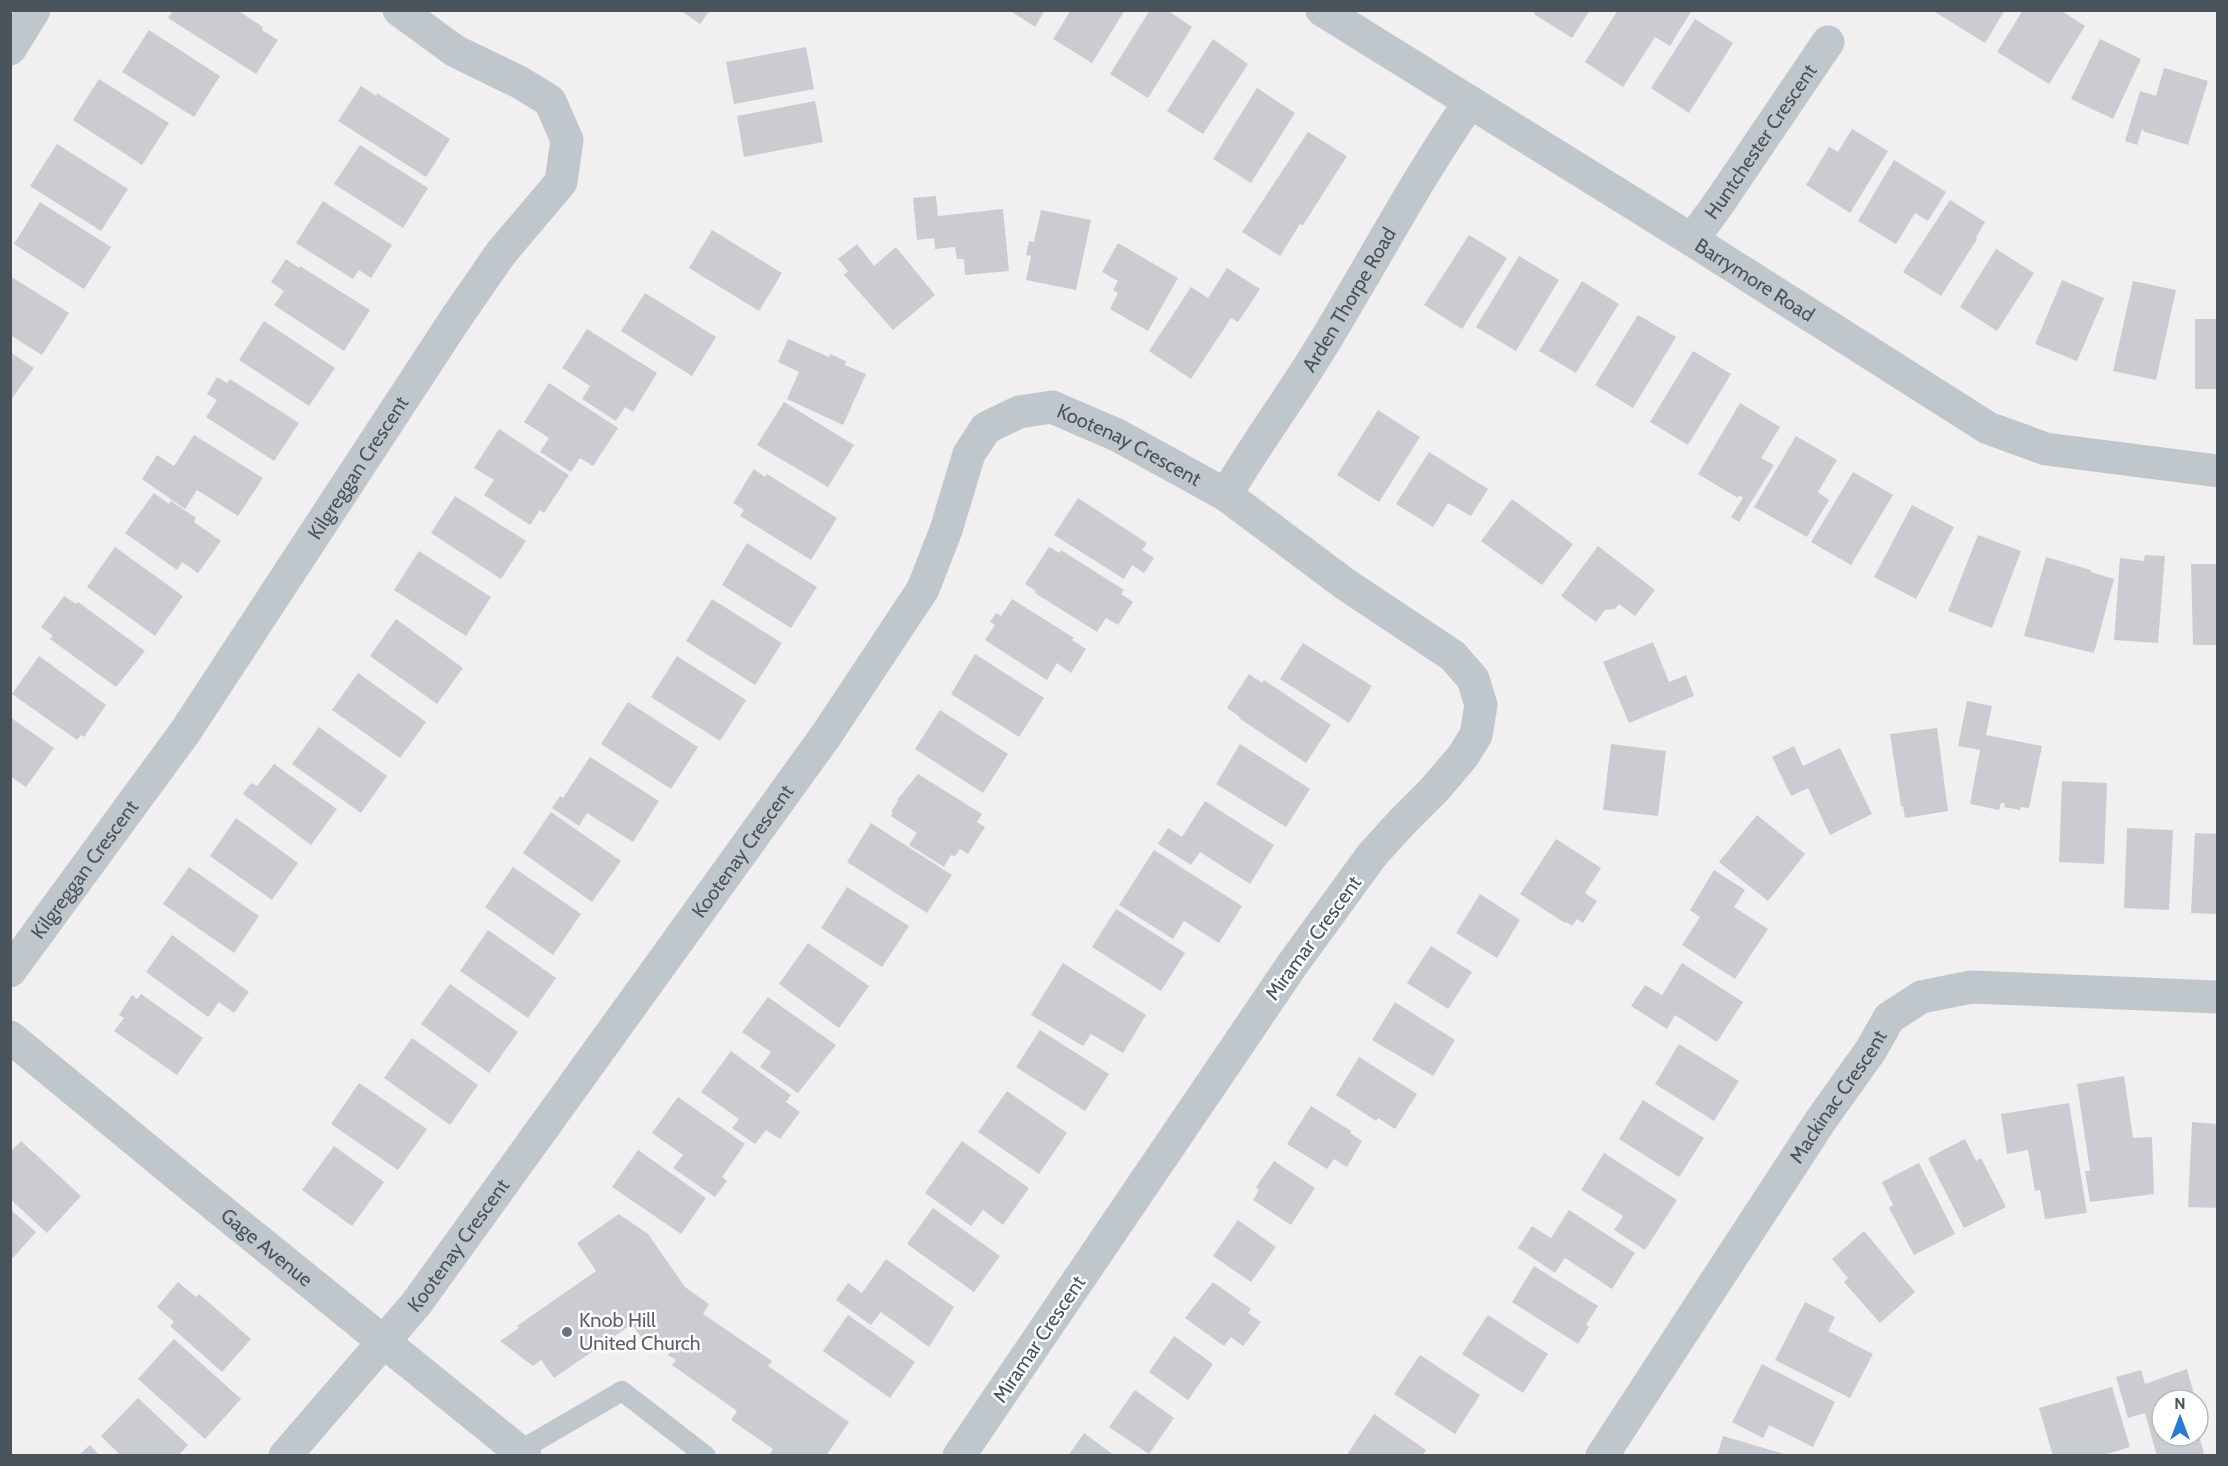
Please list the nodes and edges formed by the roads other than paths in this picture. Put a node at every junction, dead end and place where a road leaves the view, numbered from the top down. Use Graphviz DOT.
graph roads {
  1 [pos="34,10"];
  2 [pos="399,10"];
  3 [pos="1322,10"];
  4 [pos="1828,42"];
  5 [pos="10,49"];
  6 [pos="1470,102"];
  7 [pos="1692,240"];
  8 [pos="2217,471"];
  9 [pos="1226,495"];
  10 [pos="10,971"];
  11 [pos="2217,997"];
  12 [pos="10,1037"];
  13 [pos="385,1341"];
  14 [pos="522,1453"];
  15 [pos="285,1455"];
  16 [pos="706,1455"];
  17 [pos="959,1455"];
  18 [pos="1602,1455"];
  1 -- 5 [label="street"];
  2 -- 10 [label="street, Kilgreggan Crescent"];
  3 -- 6 [label="street, Barrymore Road"];
  4 -- 7 [label="street, Huntchester Crescent"];
  6 -- 7 [label="street, Barrymore Road"];
  6 -- 9 [label="street, Arden Thorpe Road"];
  7 -- 8 [label="street, Barrymore Road"];
  9 -- 13 [label="street, Kootenay Crescent"];
  9 -- 17 [label="street, Miramar Crescent"];
  11 -- 18 [label="street, Mackinac Crescent"];
  12 -- 13 [label="street, Gage Avenue"];
  13 -- 14 [label="street, Gage Avenue"];
  13 -- 15 [label="street, Kootenay Crescent"];
  14 -- 16 [label="lane"];
}
